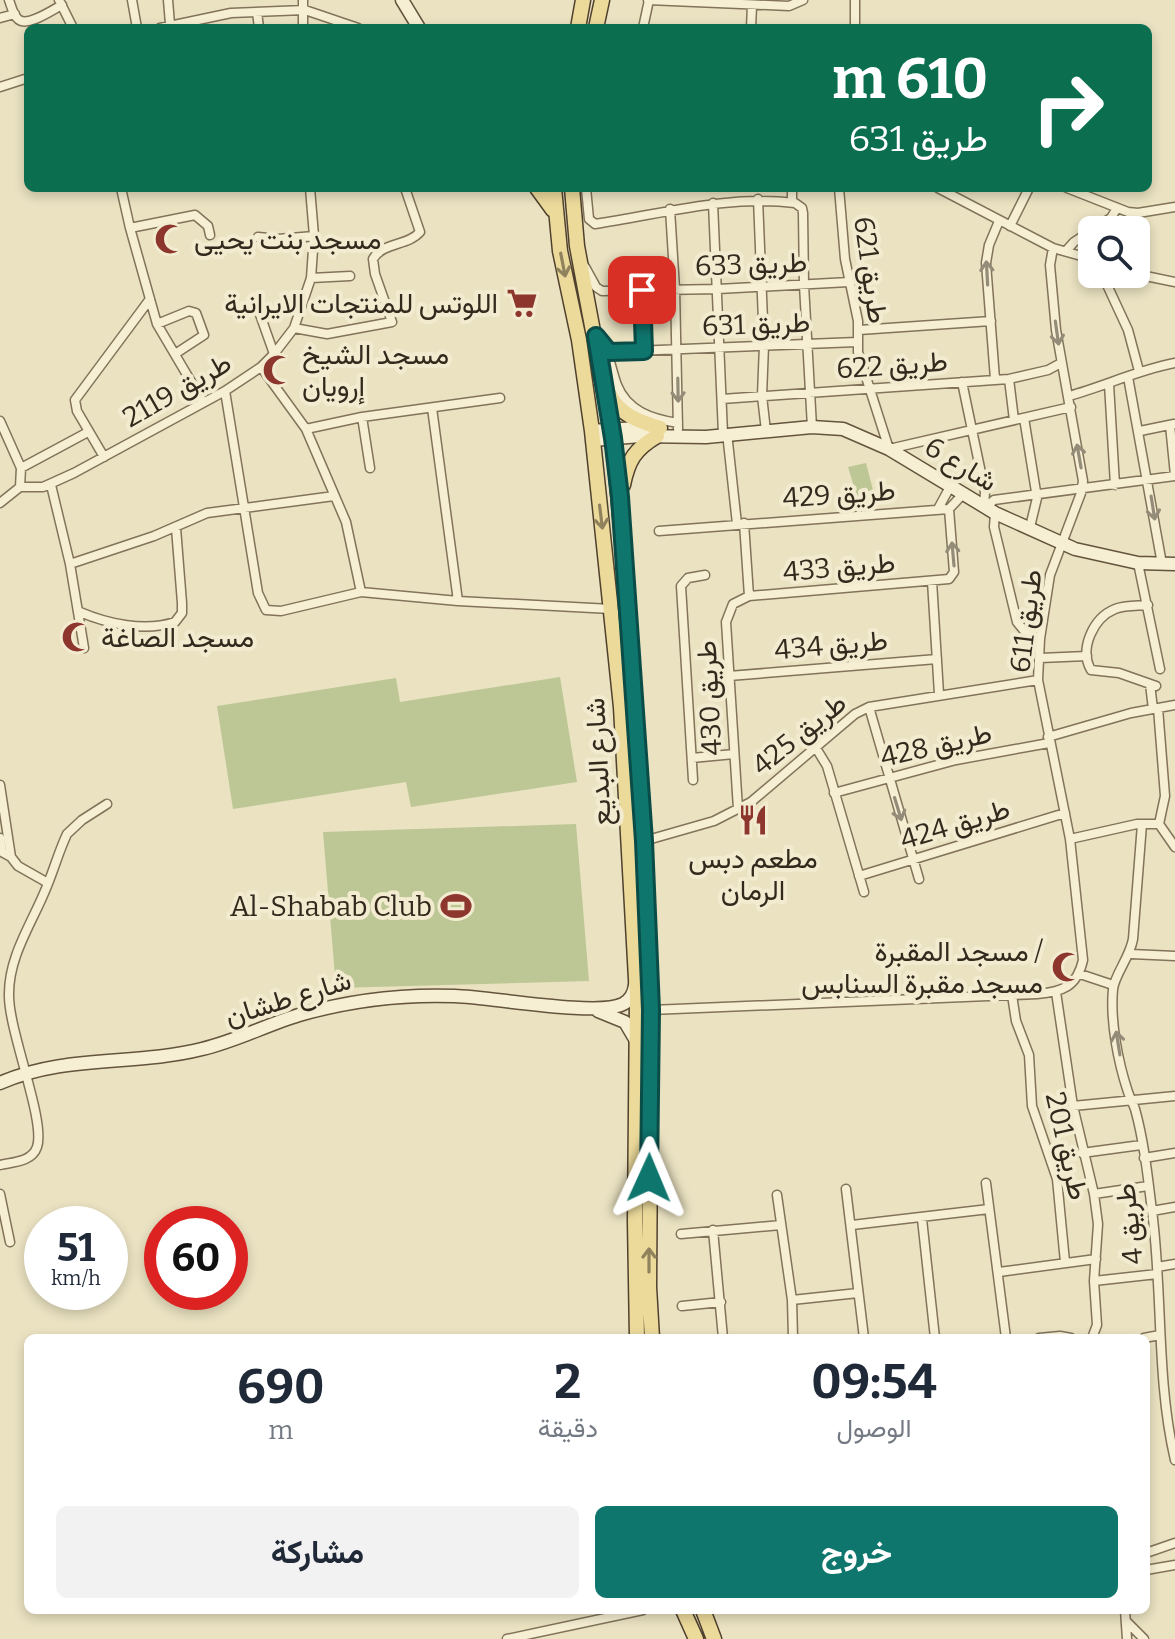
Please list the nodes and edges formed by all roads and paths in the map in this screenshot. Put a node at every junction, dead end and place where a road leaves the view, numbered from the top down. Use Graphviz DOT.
graph roads {
  1 [pos="9,0"];
  2 [pos="132,0"];
  3 [pos="168,0"];
  4 [pos="303,0"];
  5 [pos="402,0"];
  6 [pos="583,0"];
  7 [pos="602,0"];
  8 [pos="648,0"];
  9 [pos="803,0"];
  10 [pos="855,0"];
  11 [pos="60,3"];
  12 [pos="752,6"];
  13 [pos="305,10"];
  14 [pos="257,12"];
  15 [pos="15,14"];
  16 [pos="0,18"];
  17 [pos="71,24"];
  18 [pos="136,24"];
  19 [pos="170,24"];
  20 [pos="258,24"];
  21 [pos="303,24"];
  22 [pos="346,24"];
  23 [pos="417,24"];
  24 [pos="579,24"];
  25 [pos="597,24"];
  26 [pos="644,24"];
  27 [pos="751,24"];
  28 [pos="855,24"];
  29 [pos="24,79"];
  30 [pos="0,87"];
  31 [pos="122,192"];
  32 [pos="310,192"];
  33 [pos="406,192"];
  34 [pos="540,192"];
  35 [pos="554,192"];
  36 [pos="572,192"];
  37 [pos="586,192"];
  38 [pos="792,192"];
  39 [pos="839,192"];
  40 [pos="945,192"];
  41 [pos="1027,192"];
  42 [pos="1077,192"];
  43 [pos="758,199"];
  44 [pos="792,202"];
  45 [pos="713,203"];
  46 [pos="1175,207"];
  47 [pos="1117,208"];
  48 [pos="670,209"];
  49 [pos="555,214"];
  50 [pos="1112,216"];
  51 [pos="999,221"];
  52 [pos="1010,226"];
  53 [pos="130,228"];
  54 [pos="210,235"];
  55 [pos="314,236"];
  56 [pos="258,237"];
  57 [pos="1078,239"];
  58 [pos="1053,248"];
  59 [pos="1066,251"];
  60 [pos="579,255"];
  61 [pos="1078,255"];
  62 [pos="350,276"];
  63 [pos="1150,277"];
  64 [pos="311,278"];
  65 [pos="849,282"];
  66 [pos="1175,282"];
  67 [pos="804,285"];
  68 [pos="762,286"];
  69 [pos="1108,288"];
  70 [pos="675,289"];
  71 [pos="718,289"];
  72 [pos="642,290"];
  73 [pos="150,299"];
  74 [pos="257,306"];
  75 [pos="991,321"];
  76 [pos="157,324"];
  77 [pos="294,328"];
  78 [pos="859,330"];
  79 [pos="596,336"];
  80 [pos="857,342"];
  81 [pos="809,344"];
  82 [pos="764,345"];
  83 [pos="721,347"];
  84 [pos="677,350"];
  85 [pos="644,351"];
  86 [pos="609,352"];
  87 [pos="175,354"];
  88 [pos="274,354"];
  89 [pos="1061,363"];
  90 [pos="1175,363"];
  91 [pos="261,367"];
  92 [pos="1139,371"];
  93 [pos="1128,377"];
  94 [pos="995,379"];
  95 [pos="1009,379"];
  96 [pos="962,382"];
  97 [pos="604,384"];
  98 [pos="1109,384"];
  99 [pos="868,388"];
  100 [pos="225,391"];
  101 [pos="811,393"];
  102 [pos="762,396"];
  103 [pos="1069,396"];
  104 [pos="500,398"];
  105 [pos="722,399"];
  106 [pos="203,402"];
  107 [pos="1071,407"];
  108 [pos="432,408"];
  109 [pos="362,417"];
  110 [pos="1019,419"];
  111 [pos="0,421"];
  112 [pos="1172,424"];
  113 [pos="678,426"];
  114 [pos="812,427"];
  115 [pos="973,428"];
  116 [pos="306,429"];
  117 [pos="766,431"];
  118 [pos="1140,431"];
  119 [pos="88,432"];
  120 [pos="658,432"];
  121 [pos="612,433"];
  122 [pos="723,434"];
  123 [pos="592,435"];
  124 [pos="889,449"];
  125 [pos="104,457"];
  126 [pos="21,468"];
  127 [pos="370,468"];
  128 [pos="1175,476"];
  129 [pos="1149,480"];
  130 [pos="51,485"];
  131 [pos="951,485"];
  132 [pos="1115,485"];
  133 [pos="20,487"];
  134 [pos="1083,488"];
  135 [pos="964,493"];
  136 [pos="1036,494"];
  137 [pos="334,496"];
  138 [pos="620,497"];
  139 [pos="0,503"];
  140 [pos="245,507"];
  141 [pos="938,509"];
  142 [pos="949,509"];
  143 [pos="988,509"];
  144 [pos="740,524"];
  145 [pos="1030,527"];
  146 [pos="176,528"];
  147 [pos="659,531"];
  148 [pos="1064,542"];
  149 [pos="1138,563"];
  150 [pos="70,564"];
  151 [pos="1169,564"];
  152 [pos="705,575"];
  153 [pos="932,581"];
  154 [pos="361,592"];
  155 [pos="749,596"];
  156 [pos="458,601"];
  157 [pos="1148,605"];
  158 [pos="613,609"];
  159 [pos="80,612"];
  160 [pos="1040,639"];
  161 [pos="84,648"];
  162 [pos="1087,656"];
  163 [pos="1040,658"];
  164 [pos="937,659"];
  165 [pos="1160,669"];
  166 [pos="729,676"];
  167 [pos="1038,680"];
  168 [pos="939,694"];
  169 [pos="1175,705"];
  170 [pos="869,707"];
  171 [pos="1155,709"];
  172 [pos="1048,740"];
  173 [pos="816,748"];
  174 [pos="734,754"];
  175 [pos="692,758"];
  176 [pos="1175,764"];
  177 [pos="1164,767"];
  178 [pos="889,778"];
  179 [pos="693,780"];
  180 [pos="0,785"];
  181 [pos="834,793"];
  182 [pos="107,804"];
  183 [pos="738,809"];
  184 [pos="1065,813"];
  185 [pos="1142,824"];
  186 [pos="1159,824"];
  187 [pos="0,838"];
  188 [pos="1070,839"];
  189 [pos="644,841"];
  190 [pos="1175,847"];
  191 [pos="11,857"];
  192 [pos="914,861"];
  193 [pos="859,876"];
  194 [pos="919,879"];
  195 [pos="48,883"];
  196 [pos="864,892"];
  197 [pos="1131,954"];
  198 [pos="1175,955"];
  199 [pos="636,973"];
  200 [pos="1080,974"];
  201 [pos="1113,985"];
  202 [pos="1056,992"];
  203 [pos="1012,995"];
  204 [pos="595,1010"];
  205 [pos="651,1010"];
  206 [pos="637,1045"];
  207 [pos="24,1072"];
  208 [pos="0,1083"];
  209 [pos="1175,1096"];
  210 [pos="1132,1100"];
  211 [pos="1073,1106"];
  212 [pos="1141,1145"];
  213 [pos="1082,1153"];
  214 [pos="1175,1153"];
  215 [pos="1144,1158"];
  216 [pos="0,1165"];
  217 [pos="986,1183"];
  218 [pos="1148,1186"];
  219 [pos="846,1189"];
  220 [pos="0,1194"];
  221 [pos="1094,1194"];
  222 [pos="777,1195"];
  223 [pos="1175,1207"];
  224 [pos="989,1209"];
  225 [pos="1152,1211"];
  226 [pos="922,1219"];
  227 [pos="781,1225"];
  228 [pos="852,1225"];
  229 [pos="713,1230"];
  230 [pos="681,1234"];
  231 [pos="10,1242"];
  232 [pos="1096,1259"];
  233 [pos="1065,1262"];
  234 [pos="1175,1264"];
  235 [pos="1157,1271"];
  236 [pos="999,1272"];
  237 [pos="1094,1281"];
  238 [pos="858,1293"];
  239 [pos="792,1300"];
  240 [pos="721,1302"];
  241 [pos="682,1306"];
  242 [pos="637,1334"];
  243 [pos="652,1334"];
  244 [pos="723,1334"];
  245 [pos="793,1334"];
  246 [pos="863,1334"];
  247 [pos="935,1334"];
  248 [pos="1006,1334"];
  249 [pos="1094,1334"];
  250 [pos="1160,1335"];
  251 [pos="1150,1337"];
  252 [pos="1175,1460"];
  253 [pos="1175,1543"];
  254 [pos="1150,1552"];
  255 [pos="1175,1565"];
  256 [pos="1150,1569"];
  257 [pos="624,1614"];
  258 [pos="685,1614"];
  259 [pos="705,1614"];
  260 [pos="1125,1614"];
  261 [pos="1126,1622"];
  262 [pos="507,1639"];
  263 [pos="696,1639"];
  264 [pos="714,1639"];
  265 [pos="1127,1639"];
  266 [pos="1144,1639"];
  1 -- 15 [label="street"];
  2 -- 18 [label="street"];
  3 -- 19 [label="street"];
  4 -- 13 [label="street"];
  5 -- 23 [label="street"];
  6 -- 24 [label="main road"];
  7 -- 25 [label="main road"];
  8 -- 12 [label="street"];
  8 -- 26 [label="street"];
  9 -- 12 [label="street"];
  10 -- 28 [label="street"];
  11 -- 15 [label="street"];
  11 -- 17 [label="street"];
  12 -- 27 [label="street"];
  13 -- 14 [label="street"];
  13 -- 21 [label="street"];
  13 -- 22 [label="street"];
  14 -- 19 [label="street"];
  14 -- 20 [label="street"];
  15 -- 16 [label="street"];
  29 -- 30 [label="street"];
  31 -- 53 [label="street"];
  32 -- 55 [label="street, طريق 2119"];
  33 -- 77 [label="street"];
  34 -- 49 [label="main road"];
  35 -- 49 [label="main road, شارع البديع"];
  36 -- 60 [label="main road, شارع البديع"];
  37 -- 48 [label="street"];
  38 -- 44 [label="street"];
  39 -- 65 [label="street, طريق 621"];
  40 -- 51 [label="street"];
  41 -- 52 [label="street"];
  42 -- 47 [label="street"];
  43 -- 44 [label="street"];
  43 -- 45 [label="street"];
  43 -- 68 [label="street"];
  44 -- 67 [label="street"];
  45 -- 48 [label="street"];
  45 -- 71 [label="street"];
  46 -- 47 [label="street"];
  47 -- 50 [label="street"];
  48 -- 70 [label="street"];
  49 -- 123 [label="main road, شارع البديع, one-way"];
  51 -- 52 [label="street"];
  75 -- 51 [label="street, one-way"];
  52 -- 58 [label="street"];
  53 -- 54 [label="street"];
  53 -- 73 [label="street"];
  55 -- 56 [label="street"];
  55 -- 64 [label="street, طريق 2119"];
  57 -- 59 [label="street"];
  58 -- 59 [label="street"];
  58 -- 89 [label="street, طريق 611, one-way"];
  59 -- 61 [label="street"];
  60 -- 72 [label="street, طريق 633"];
  60 -- 79 [label="main road, شارع البديع"];
  62 -- 64 [label="street"];
  63 -- 66 [label="street"];
  64 -- 77 [label="street, طريق 2119"];
  65 -- 67 [label="street, طريق 633"];
  65 -- 78 [label="street, طريق 621"];
  67 -- 68 [label="street, طريق 633"];
  67 -- 81 [label="street"];
  68 -- 71 [label="street, طريق 633"];
  68 -- 82 [label="street"];
  69 -- 92 [label="street"];
  70 -- 71 [label="street, طريق 633"];
  70 -- 72 [label="street, طريق 633"];
  70 -- 84 [label="street"];
  71 -- 83 [label="street"];
  72 -- 85 [label="street"];
  73 -- 76 [label="street"];
  73 -- 119 [label="street"];
  74 -- 88 [label="street"];
  75 -- 78 [label="street"];
  75 -- 94 [label="street"];
  76 -- 87 [label="street"];
  76 -- 87 [label="street"];
  77 -- 88 [label="street, طريق 2119"];
  78 -- 80 [label="street, طريق 621"];
  79 -- 86 [label="street"];
  79 -- 97 [label="main road, شارع البديع"];
  80 -- 81 [label="street, طريق 631"];
  80 -- 99 [label="street, طريق 621"];
  81 -- 82 [label="street, طريق 631"];
  81 -- 101 [label="street"];
  82 -- 83 [label="street, طريق 631"];
  82 -- 102 [label="street"];
  83 -- 84 [label="street, طريق 631"];
  83 -- 105 [label="street"];
  84 -- 85 [label="street, طريق 631"];
  84 -- 113 [label="street, one-way"];
  85 -- 86 [label="street, طريق 631"];
  86 -- 113 [label="street"];
  87 -- 106 [label="street"];
  88 -- 91 [label="street, طريق 2119"];
  89 -- 95 [label="street, طريق 622"];
  89 -- 103 [label="street, طريق 611"];
  90 -- 92 [label="street"];
  91 -- 100 [label="street, طريق 2119"];
  91 -- 116 [label="street"];
  92 -- 93 [label="street"];
  93 -- 98 [label="street"];
  93 -- 118 [label="street"];
  94 -- 95 [label="street, طريق 622"];
  94 -- 96 [label="street, طريق 622"];
  95 -- 110 [label="street"];
  96 -- 99 [label="street, طريق 622"];
  96 -- 115 [label="street"];
  97 -- 120 [label="main road"];
  97 -- 121 [label="main road, شارع البديع"];
  98 -- 103 [label="street"];
  98 -- 132 [label="street"];
  99 -- 101 [label="street, طريق 622"];
  99 -- 124 [label="street, طريق 621"];
  100 -- 106 [label="street, طريق 2119"];
  100 -- 140 [label="street"];
  101 -- 102 [label="street, طريق 622"];
  101 -- 114 [label="street"];
  102 -- 105 [label="street, طريق 622"];
  102 -- 117 [label="street"];
  103 -- 107 [label="street, طريق 611"];
  104 -- 108 [label="street"];
  105 -- 122 [label="street"];
  106 -- 125 [label="street, طريق 2119"];
  107 -- 110 [label="street"];
  134 -- 107 [label="street, طريق 611, one-way"];
  108 -- 109 [label="street"];
  108 -- 156 [label="street"];
  109 -- 116 [label="street"];
  109 -- 127 [label="street"];
  110 -- 115 [label="street"];
  110 -- 136 [label="street"];
  111 -- 126 [label="street"];
  112 -- 118 [label="street"];
  112 -- 128 [label="street"];
  113 -- 120 [label="street, شارع 6"];
  113 -- 122 [label="street, شارع 6"];
  114 -- 117 [label="street, شارع 6"];
  114 -- 124 [label="street, شارع 6"];
  115 -- 124 [label="street"];
  115 -- 143 [label="street"];
  116 -- 137 [label="street"];
  117 -- 122 [label="street, شارع 6"];
  118 -- 129 [label="street"];
  119 -- 125 [label="street"];
  119 -- 126 [label="street"];
  120 -- 121 [label="street, شارع 6"];
  120 -- 122 [label="street, شارع 6"];
  120 -- 138 [label="main road"];
  121 -- 123 [label="street, شارع 6"];
  121 -- 138 [label="main road, شارع البديع"];
  122 -- 144 [label="street"];
  123 -- 158 [label="main road, شارع البديع, one-way"];
  124 -- 131 [label="street, شارع 6"];
  125 -- 130 [label="street, طريق 2119"];
  126 -- 133 [label="street"];
  128 -- 129 [label="street"];
  129 -- 132 [label="street"];
  129 -- 151 [label="street, one-way"];
  130 -- 133 [label="street, طريق 2119"];
  130 -- 150 [label="street"];
  131 -- 135 [label="street, شارع 6"];
  131 -- 141 [label="street, طريق 429"];
  132 -- 134 [label="street"];
  133 -- 139 [label="street"];
  134 -- 136 [label="street"];
  134 -- 148 [label="street, طريق 611"];
  135 -- 142 [label="street"];
  135 -- 143 [label="street, شارع 6"];
  136 -- 143 [label="street"];
  136 -- 145 [label="street"];
  137 -- 140 [label="street"];
  137 -- 154 [label="street"];
  138 -- 189 [label="main road, شارع البديع"];
  140 -- 146 [label="street"];
  140 -- 154 [label="street"];
  141 -- 142 [label="street, طريق 429"];
  141 -- 144 [label="street, طريق 429"];
  153 -- 142 [label="street, طريق 433, one-way"];
  143 -- 145 [label="street, شارع 6"];
  143 -- 160 [label="street"];
  144 -- 147 [label="street, طريق 429"];
  144 -- 155 [label="street, طريق 429"];
  145 -- 148 [label="street, شارع 6"];
  146 -- 150 [label="street"];
  146 -- 159 [label="street"];
  148 -- 149 [label="street, شارع 6"];
  148 -- 160 [label="street, طريق 611"];
  149 -- 151 [label="street, شارع 6"];
  149 -- 157 [label="street"];
  150 -- 159 [label="street"];
  152 -- 175 [label="street, طريق 430"];
  153 -- 155 [label="street, طريق 433"];
  153 -- 164 [label="street, طريق 433"];
  154 -- 156 [label="street"];
  155 -- 166 [label="street, طريق 430"];
  156 -- 158 [label="street"];
  157 -- 162 [label="street"];
  157 -- 165 [label="street"];
  158 -- 199 [label="main road, شارع البديع"];
  159 -- 161 [label="street"];
  160 -- 163 [label="street, طريق 611"];
  162 -- 163 [label="street"];
  162 -- 171 [label="street"];
  163 -- 167 [label="street, طريق 611"];
  164 -- 166 [label="street, طريق 434"];
  164 -- 168 [label="street, طريق 433"];
  166 -- 174 [label="street, طريق 430"];
  167 -- 168 [label="street, طريق 425"];
  167 -- 172 [label="street, طريق 611"];
  168 -- 170 [label="street, طريق 425"];
  169 -- 171 [label="street, طريق 428"];
  170 -- 173 [label="street, طريق 425"];
  170 -- 178 [label="street"];
  171 -- 172 [label="street, طريق 428"];
  171 -- 177 [label="street"];
  172 -- 178 [label="street, طريق 428"];
  172 -- 184 [label="street, طريق 611"];
  173 -- 181 [label="street"];
  173 -- 183 [label="street, طريق 425"];
  174 -- 175 [label="street"];
  174 -- 183 [label="street, طريق 430"];
  175 -- 179 [label="street, طريق 430"];
  176 -- 177 [label="street"];
  177 -- 186 [label="street"];
  178 -- 181 [label="street, طريق 428"];
  178 -- 192 [label="street, one-way"];
  180 -- 191 [label="street"];
  181 -- 193 [label="street"];
  182 -- 195 [label="street"];
  183 -- 189 [label="street, طريق 425"];
  184 -- 188 [label="street, طريق 611"];
  184 -- 192 [label="street, طريق 424"];
  185 -- 186 [label="street"];
  185 -- 188 [label="street"];
  185 -- 197 [label="street"];
  186 -- 190 [label="street"];
  187 -- 191 [label="street"];
  188 -- 200 [label="street, طريق 611"];
  189 -- 205 [label="main road, شارع البديع"];
  191 -- 195 [label="street"];
  192 -- 193 [label="street, طريق 424"];
  192 -- 194 [label="street"];
  193 -- 196 [label="street"];
  195 -- 207 [label="street"];
  197 -- 198 [label="street"];
  197 -- 201 [label="street"];
  199 -- 204 [label="street"];
  199 -- 206 [label="main road, شارع البديع"];
  200 -- 201 [label="street"];
  200 -- 202 [label="street"];
  210 -- 201 [label="street, طريق 4, one-way"];
  202 -- 203 [label="street"];
  202 -- 211 [label="street"];
  203 -- 205 [label="street"];
  203 -- 233 [label="street, طريق 201"];
  204 -- 206 [label="street"];
  204 -- 207 [label="street, شارع طشان"];
  243 -- 205 [label="main road, شارع البديع, one-way"];
  206 -- 242 [label="main road, شارع البديع"];
  207 -- 208 [label="street, شارع طشان"];
  207 -- 216 [label="street"];
  209 -- 210 [label="street"];
  210 -- 211 [label="street"];
  210 -- 212 [label="street, طريق 4"];
  211 -- 213 [label="street"];
  212 -- 213 [label="street"];
  212 -- 215 [label="street, طريق 4"];
  213 -- 221 [label="street"];
  214 -- 215 [label="street"];
  215 -- 218 [label="street, طريق 4"];
  217 -- 224 [label="street"];
  218 -- 221 [label="street"];
  218 -- 225 [label="street, طريق 4"];
  219 -- 228 [label="street"];
  220 -- 231 [label="street"];
  221 -- 232 [label="street"];
  222 -- 227 [label="street"];
  223 -- 225 [label="street"];
  224 -- 226 [label="street"];
  224 -- 236 [label="street"];
  225 -- 235 [label="street, طريق 4"];
  226 -- 228 [label="street"];
  226 -- 247 [label="street"];
  227 -- 229 [label="street"];
  227 -- 239 [label="street"];
  228 -- 238 [label="street"];
  229 -- 230 [label="street"];
  229 -- 240 [label="street"];
  232 -- 233 [label="street"];
  232 -- 237 [label="street"];
  233 -- 236 [label="street"];
  234 -- 235 [label="street"];
  235 -- 237 [label="street"];
  235 -- 250 [label="street, طريق 4"];
  236 -- 248 [label="street"];
  237 -- 249 [label="street"];
  238 -- 239 [label="street"];
  238 -- 246 [label="street"];
  239 -- 245 [label="street"];
  240 -- 241 [label="street"];
  240 -- 244 [label="street"];
  250 -- 251 [label="street"];
  250 -- 252 [label="street, طريق 4"];
  253 -- 254 [label="street"];
  255 -- 256 [label="street"];
  257 -- 262 [label="street"];
  258 -- 263 [label="main road"];
  259 -- 264 [label="main road"];
  260 -- 261 [label="street"];
  261 -- 265 [label="street"];
  261 -- 266 [label="street"];
}
